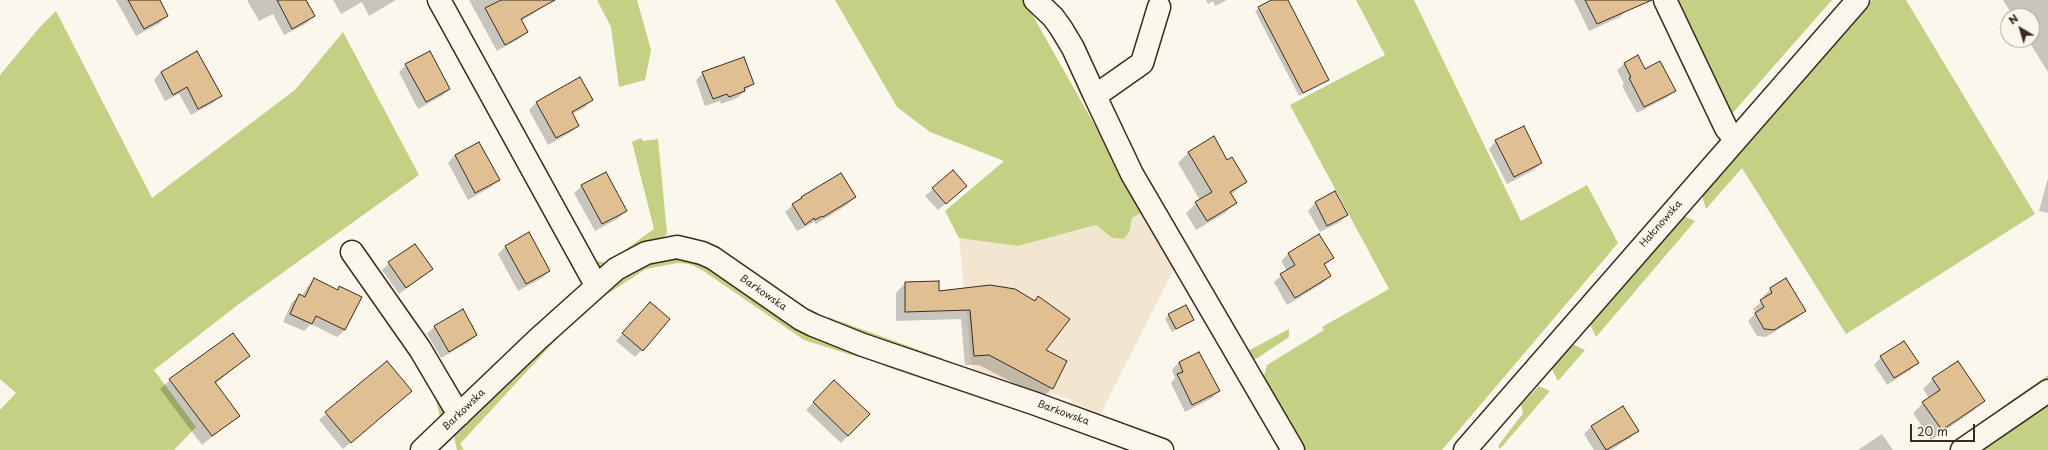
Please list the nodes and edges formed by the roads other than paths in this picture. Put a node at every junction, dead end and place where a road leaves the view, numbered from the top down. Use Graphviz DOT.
graph roads {
  1 [pos="439,0"];
  2 [pos="1035,0"];
  3 [pos="1665,0"];
  4 [pos="1858,0"];
  5 [pos="1159,7"];
  6 [pos="1094,96"];
  7 [pos="1735,139"];
  8 [pos="352,252"];
  9 [pos="596,285"];
  10 [pos="2048,391"];
  11 [pos="459,415"];
  12 [pos="422,450"];
  13 [pos="1162,450"];
  14 [pos="1293,450"];
  15 [pos="1465,450"];
  16 [pos="1962,450"];
  1 -- 9 [label="street"];
  2 -- 6 [label="street"];
  3 -- 7 [label="street"];
  4 -- 7 [label="street, Hałcnowska"];
  5 -- 6 [label="street"];
  6 -- 14 [label="street"];
  7 -- 15 [label="street, Hałcnowska"];
  8 -- 11 [label="street"];
  9 -- 11 [label="street, Barkowska"];
  9 -- 13 [label="street, Barkowska"];
  10 -- 16 [label="street"];
  11 -- 12 [label="street, Barkowska"];
}
